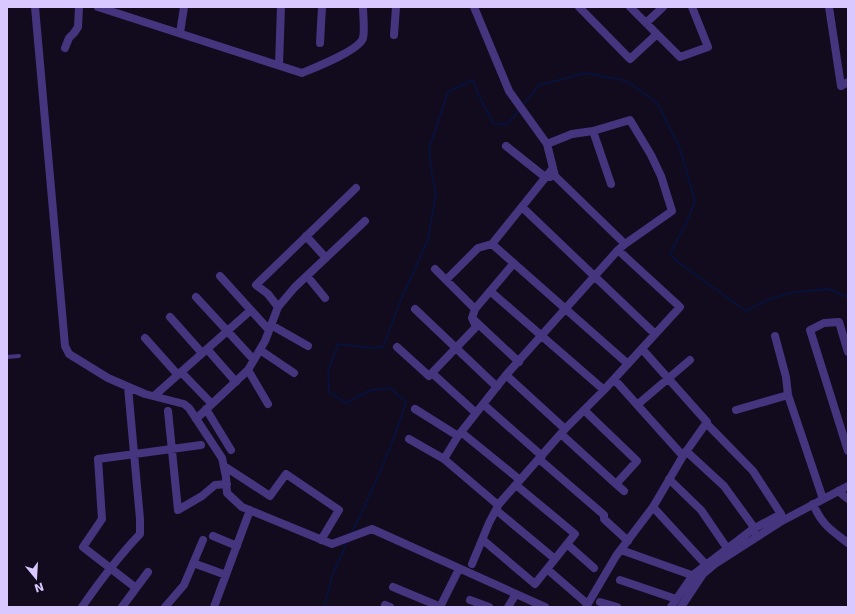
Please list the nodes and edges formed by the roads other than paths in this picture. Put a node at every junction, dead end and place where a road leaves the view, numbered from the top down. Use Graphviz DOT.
graph roads {
  1 [pos="35,7"];
  2 [pos="79,7"];
  3 [pos="98,7"];
  4 [pos="184,7"];
  5 [pos="281,7"];
  6 [pos="322,7"];
  7 [pos="363,7"];
  8 [pos="396,7"];
  9 [pos="474,7"];
  10 [pos="579,7"];
  11 [pos="630,7"];
  12 [pos="663,7"];
  13 [pos="692,7"];
  14 [pos="829,7"];
  15 [pos="646,23"];
  16 [pos="180,33"];
  17 [pos="657,34"];
  18 [pos="394,36"];
  19 [pos="320,43"];
  20 [pos="65,48"];
  21 [pos="279,65"];
  22 [pos="848,82"];
  23 [pos="593,131"];
  24 [pos="547,144"];
  25 [pos="506,146"];
  26 [pos="554,172"];
  27 [pos="545,177"];
  28 [pos="611,184"];
  29 [pos="356,188"];
  30 [pos="522,206"];
  31 [pos="365,221"];
  32 [pos="306,236"];
  33 [pos="492,244"];
  34 [pos="625,244"];
  35 [pos="618,250"];
  36 [pos="326,258"];
  37 [pos="514,263"];
  38 [pos="435,269"];
  39 [pos="220,276"];
  40 [pos="307,276"];
  41 [pos="596,276"];
  42 [pos="446,280"];
  43 [pos="490,291"];
  44 [pos="196,297"];
  45 [pos="325,298"];
  46 [pos="278,307"];
  47 [pos="475,309"];
  48 [pos="567,309"];
  49 [pos="251,310"];
  50 [pos="415,310"];
  51 [pos="170,317"];
  52 [pos="472,318"];
  53 [pos="270,327"];
  54 [pos="227,331"];
  55 [pos="655,334"];
  56 [pos="542,336"];
  57 [pos="775,336"];
  58 [pos="145,338"];
  59 [pos="308,346"];
  60 [pos="397,347"];
  61 [pos="456,348"];
  62 [pos="642,349"];
  63 [pos="260,350"];
  64 [pos="205,351"];
  65 [pos="848,352"];
  66 [pos="19,356"];
  67 [pos="7,357"];
  68 [pos="254,360"];
  69 [pos="690,360"];
  70 [pos="519,362"];
  71 [pos="628,364"];
  72 [pos="248,370"];
  73 [pos="294,373"];
  74 [pos="432,373"];
  75 [pos="180,374"];
  76 [pos="506,375"];
  77 [pos="614,379"];
  78 [pos="668,379"];
  79 [pos="236,382"];
  80 [pos="128,387"];
  81 [pos="497,387"];
  82 [pos="604,390"];
  83 [pos="788,395"];
  84 [pos="154,396"];
  85 [pos="268,404"];
  86 [pos="483,404"];
  87 [pos="637,405"];
  88 [pos="209,407"];
  89 [pos="415,409"];
  90 [pos="584,410"];
  91 [pos="736,410"];
  92 [pos="168,411"];
  93 [pos="476,413"];
  94 [pos="848,416"];
  95 [pos="196,419"];
  96 [pos="839,419"];
  97 [pos="706,423"];
  98 [pos="563,432"];
  99 [pos="460,434"];
  100 [pos="409,439"];
  101 [pos="201,445"];
  102 [pos="172,449"];
  103 [pos="231,450"];
  104 [pos="848,451"];
  105 [pos="684,453"];
  106 [pos="134,454"];
  107 [pos="541,457"];
  108 [pos="444,459"];
  109 [pos="224,466"];
  110 [pos="669,480"];
  111 [pos="518,483"];
  112 [pos="226,484"];
  113 [pos="616,484"];
  114 [pos="848,486"];
  115 [pos="624,491"];
  116 [pos="838,491"];
  117 [pos="823,499"];
  118 [pos="848,499"];
  119 [pos="813,504"];
  120 [pos="497,507"];
  121 [pos="653,507"];
  122 [pos="250,510"];
  123 [pos="753,529"];
  124 [pos="213,536"];
  125 [pos="756,538"];
  126 [pos="203,540"];
  127 [pos="321,540"];
  128 [pos="483,540"];
  129 [pos="628,541"];
  130 [pos="848,543"];
  131 [pos="567,544"];
  132 [pos="237,546"];
  133 [pos="727,548"];
  134 [pos="621,550"];
  135 [pos="555,559"];
  136 [pos="193,562"];
  137 [pos="472,564"];
  138 [pos="708,567"];
  139 [pos="110,568"];
  140 [pos="594,568"];
  141 [pos="460,569"];
  142 [pos="547,569"];
  143 [pos="148,572"];
  144 [pos="226,575"];
  145 [pos="697,577"];
  146 [pos="620,580"];
  147 [pos="393,587"];
  148 [pos="136,588"];
  149 [pos="516,594"];
  150 [pos="676,599"];
  151 [pos="470,600"];
  152 [pos="600,602"];
  153 [pos="585,604"];
  154 [pos="82,607"];
  155 [pos="122,607"];
  156 [pos="165,607"];
  157 [pos="214,607"];
  158 [pos="440,607"];
  159 [pos="489,607"];
  160 [pos="508,607"];
  161 [pos="545,607"];
  162 [pos="617,607"];
  163 [pos="671,607"];
  164 [pos="682,607"];
  1 -- 80 [label="street"];
  2 -- 20 [label="street"];
  3 -- 16 [label="street"];
  4 -- 16 [label="street"];
  5 -- 21 [label="street"];
  6 -- 19 [label="street"];
  7 -- 21 [label="street"];
  8 -- 18 [label="street"];
  9 -- 24 [label="street"];
  10 -- 17 [label="street"];
  11 -- 15 [label="street"];
  12 -- 15 [label="street"];
  13 -- 17 [label="street"];
  14 -- 22 [label="street"];
  15 -- 17 [label="street"];
  16 -- 21 [label="street"];
  23 -- 24 [label="street"];
  23 -- 28 [label="street"];
  23 -- 34 [label="street"];
  24 -- 26 [label="street"];
  25 -- 27 [label="street"];
  26 -- 27 [label="street"];
  26 -- 34 [label="street"];
  27 -- 30 [label="street"];
  29 -- 32 [label="street"];
  30 -- 33 [label="street"];
  30 -- 41 [label="street"];
  31 -- 36 [label="street"];
  32 -- 36 [label="street"];
  32 -- 46 [label="street"];
  33 -- 37 [label="street"];
  33 -- 42 [label="street"];
  34 -- 35 [label="street"];
  35 -- 41 [label="street"];
  35 -- 55 [label="street"];
  36 -- 40 [label="street"];
  37 -- 43 [label="street"];
  37 -- 48 [label="street"];
  38 -- 42 [label="street"];
  39 -- 49 [label="street"];
  40 -- 45 [label="street"];
  40 -- 46 [label="street"];
  41 -- 48 [label="street"];
  41 -- 55 [label="street"];
  42 -- 47 [label="street"];
  43 -- 47 [label="street"];
  43 -- 56 [label="street"];
  44 -- 54 [label="street"];
  46 -- 53 [label="street"];
  47 -- 52 [label="street"];
  48 -- 56 [label="street"];
  48 -- 71 [label="street"];
  49 -- 53 [label="street"];
  49 -- 54 [label="street"];
  50 -- 61 [label="street"];
  51 -- 64 [label="street"];
  52 -- 61 [label="street"];
  52 -- 70 [label="street"];
  53 -- 59 [label="street"];
  53 -- 63 [label="street"];
  54 -- 64 [label="street"];
  54 -- 68 [label="street"];
  55 -- 62 [label="street"];
  56 -- 70 [label="street"];
  56 -- 82 [label="street"];
  57 -- 83 [label="street"];
  58 -- 75 [label="street"];
  60 -- 74 [label="street"];
  61 -- 74 [label="street"];
  61 -- 81 [label="street"];
  62 -- 71 [label="street"];
  62 -- 78 [label="street"];
  63 -- 68 [label="street"];
  63 -- 73 [label="street"];
  64 -- 75 [label="street"];
  64 -- 79 [label="street"];
  65 -- 96 [label="street"];
  66 -- 67 [label="lane"];
  68 -- 72 [label="street"];
  69 -- 78 [label="street"];
  70 -- 76 [label="street"];
  71 -- 77 [label="street"];
  72 -- 79 [label="street"];
  72 -- 85 [label="street"];
  74 -- 93 [label="street"];
  75 -- 84 [label="street"];
  75 -- 88 [label="street"];
  76 -- 81 [label="street"];
  76 -- 98 [label="street"];
  77 -- 82 [label="street"];
  77 -- 87 [label="street"];
  78 -- 87 [label="street"];
  78 -- 97 [label="street"];
  79 -- 88 [label="street"];
  80 -- 84 [label="street"];
  80 -- 106 [label="street"];
  81 -- 86 [label="street"];
  82 -- 90 [label="street"];
  83 -- 91 [label="street"];
  83 -- 117 [label="street"];
  84 -- 95 [label="street"];
  86 -- 93 [label="street"];
  86 -- 107 [label="street"];
  87 -- 105 [label="street"];
  88 -- 95 [label="street"];
  88 -- 103 [label="street"];
  89 -- 99 [label="street"];
  90 -- 98 [label="street"];
  90 -- 113 [label="street"];
  92 -- 102 [label="street"];
  93 -- 99 [label="street"];
  94 -- 96 [label="street"];
  95 -- 109 [label="street"];
  96 -- 104 [label="street"];
  97 -- 105 [label="street"];
  97 -- 123 [label="street"];
  98 -- 107 [label="street"];
  98 -- 113 [label="street"];
  99 -- 108 [label="street"];
  99 -- 111 [label="street"];
  100 -- 108 [label="street"];
  101 -- 102 [label="street"];
  102 -- 106 [label="street"];
  102 -- 112 [label="street"];
  105 -- 110 [label="street"];
  105 -- 123 [label="street"];
  106 -- 139 [label="street"];
  106 -- 139 [label="street"];
  107 -- 111 [label="street"];
  107 -- 129 [label="street"];
  108 -- 120 [label="street"];
  109 -- 112 [label="street"];
  109 -- 127 [label="street"];
  110 -- 121 [label="street"];
  110 -- 133 [label="street"];
  111 -- 120 [label="street"];
  111 -- 131 [label="street"];
  112 -- 122 [label="street"];
  113 -- 115 [label="street"];
  114 -- 116 [label="street"];
  116 -- 117 [label="street"];
  116 -- 118 [label="street"];
  117 -- 119 [label="street"];
  119 -- 125 [label="street"];
  119 -- 130 [label="street"];
  120 -- 128 [label="street"];
  120 -- 135 [label="street"];
  121 -- 129 [label="street"];
  121 -- 138 [label="street"];
  122 -- 127 [label="street"];
  122 -- 132 [label="street"];
  123 -- 125 [label="street"];
  123 -- 133 [label="street"];
  124 -- 132 [label="street"];
  125 -- 138 [label="street"];
  126 -- 136 [label="street"];
  127 -- 141 [label="street"];
  128 -- 137 [label="street"];
  128 -- 142 [label="street"];
  129 -- 134 [label="street"];
  131 -- 135 [label="street"];
  131 -- 140 [label="street"];
  132 -- 144 [label="street"];
  133 -- 138 [label="street"];
  134 -- 145 [label="street"];
  134 -- 153 [label="street"];
  135 -- 142 [label="street"];
  136 -- 144 [label="street"];
  136 -- 156 [label="street"];
  138 -- 145 [label="street"];
  139 -- 148 [label="street"];
  139 -- 154 [label="street"];
  141 -- 149 [label="street"];
  141 -- 158 [label="street"];
  142 -- 153 [label="street"];
  143 -- 148 [label="street"];
  144 -- 157 [label="street"];
  145 -- 150 [label="street"];
  145 -- 164 [label="street"];
  146 -- 150 [label="street"];
  147 -- 158 [label="street"];
  148 -- 155 [label="street"];
  149 -- 160 [label="street"];
  149 -- 161 [label="street"];
  150 -- 163 [label="street"];
  151 -- 159 [label="street"];
  152 -- 162 [label="street"];
}
